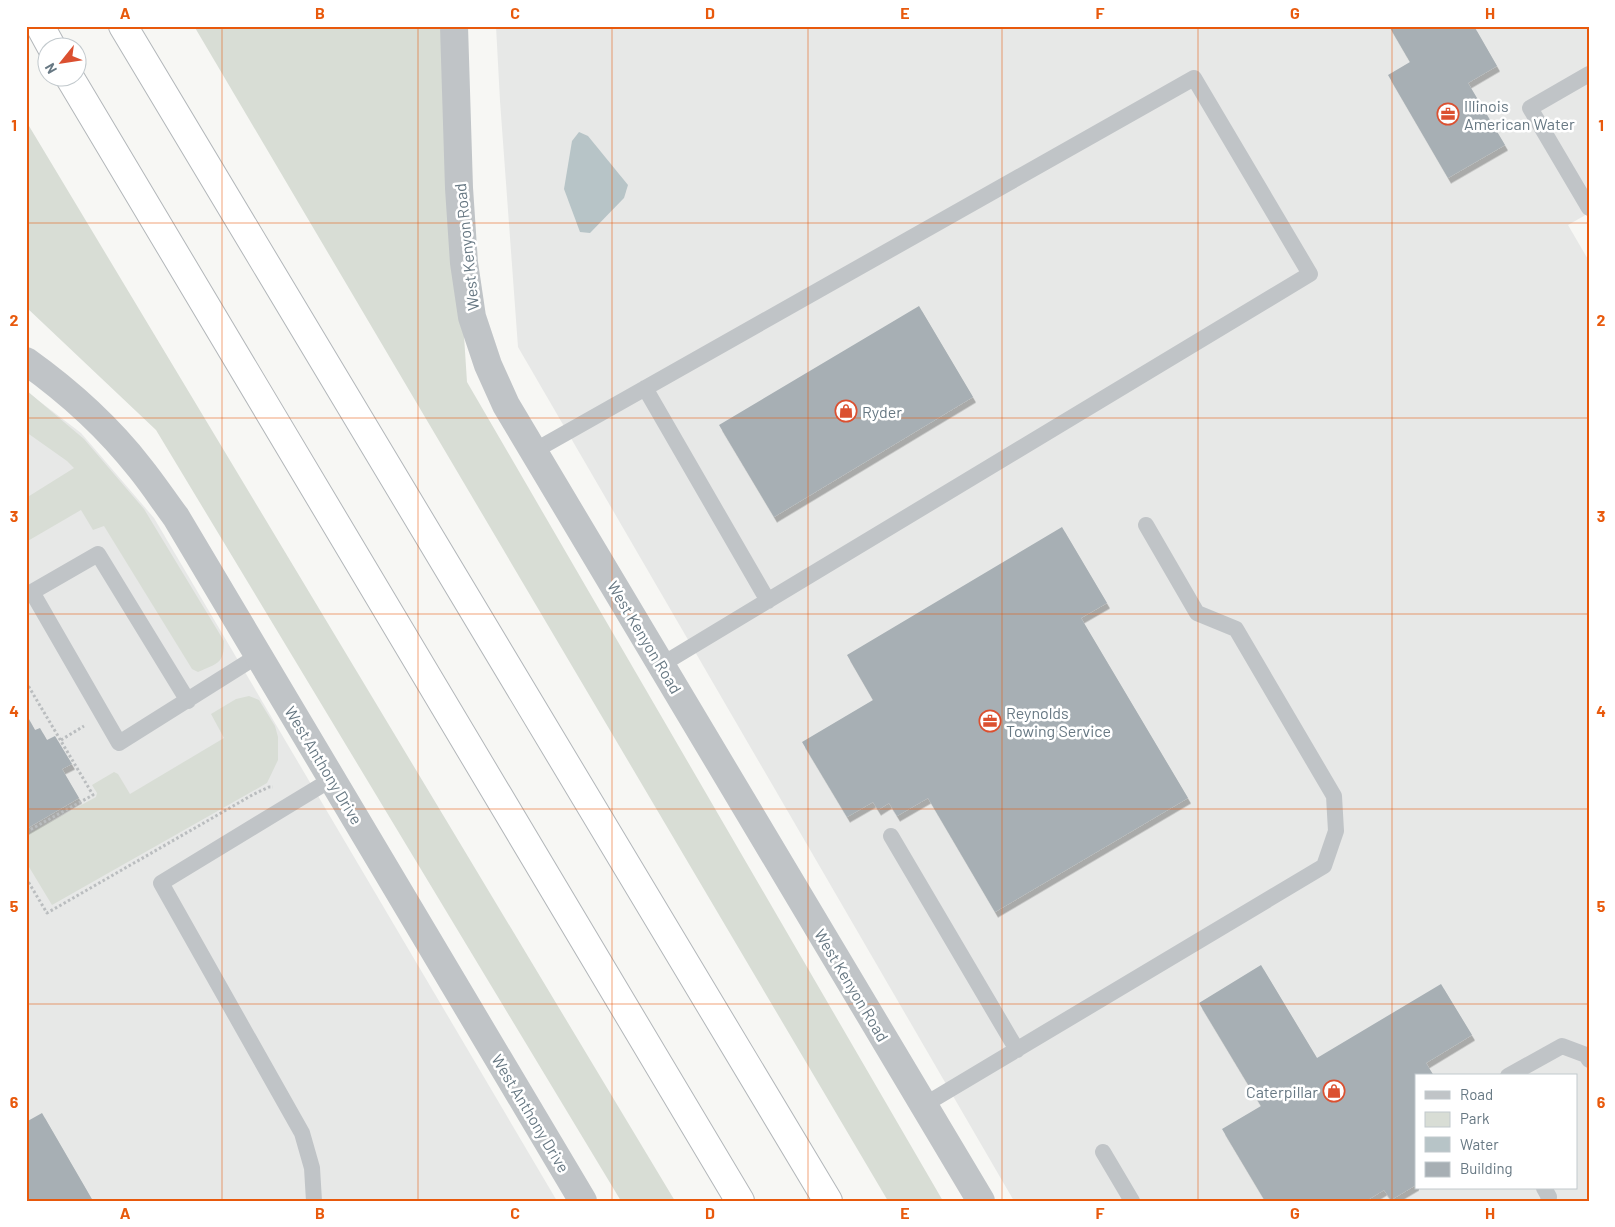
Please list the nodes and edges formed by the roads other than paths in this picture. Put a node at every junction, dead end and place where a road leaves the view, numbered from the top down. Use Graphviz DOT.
graph roads {
  1 [pos="40,26"];
  2 [pos="123,26"];
  3 [pos="454,26"];
  4 [pos="47,38"];
  5 [pos="1589,74"];
  6 [pos="76,88"];
  7 [pos="1589,208"];
  8 [pos="26,361"];
  9 [pos="645,388"];
  10 [pos="534,451"];
  11 [pos="1146,525"];
  12 [pos="768,601"];
  13 [pos="259,655"];
  14 [pos="661,665"];
  15 [pos="188,701"];
  16 [pos="332,779"];
  17 [pos="891,836"];
  18 [pos="1017,1050"];
  19 [pos="1589,1060"];
  20 [pos="1512,1074"];
  21 [pos="924,1105"];
  22 [pos="1103,1152"];
  23 [pos="314,1201"];
  24 [pos="583,1201"];
  25 [pos="740,1201"];
  26 [pos="828,1201"];
  27 [pos="981,1201"];
  28 [pos="1132,1201"];
  1 -- 4 [label="highway"];
  2 -- 26 [label="highway"];
  3 -- 10 [label="street, West Kenyon Road"];
  5 -- 7 [label="lane"];
  6 -- 25 [label="highway"];
  8 -- 13 [label="street, West Anthony Drive"];
  9 -- 10 [label="lane"];
  9 -- 12 [label="lane"];
  9 -- 12 [label="lane"];
  10 -- 14 [label="street, West Kenyon Road"];
  11 -- 18 [label="lane"];
  12 -- 14 [label="lane"];
  13 -- 15 [label="lane"];
  13 -- 16 [label="street, West Anthony Drive"];
  14 -- 21 [label="street, West Kenyon Road"];
  15 -- 15 [label="lane"];
  16 -- 23 [label="lane"];
  16 -- 24 [label="street, West Anthony Drive"];
  17 -- 18 [label="lane"];
  18 -- 21 [label="lane"];
  19 -- 20 [label="lane"];
  21 -- 27 [label="street, West Kenyon Road"];
  22 -- 28 [label="lane"];
}
